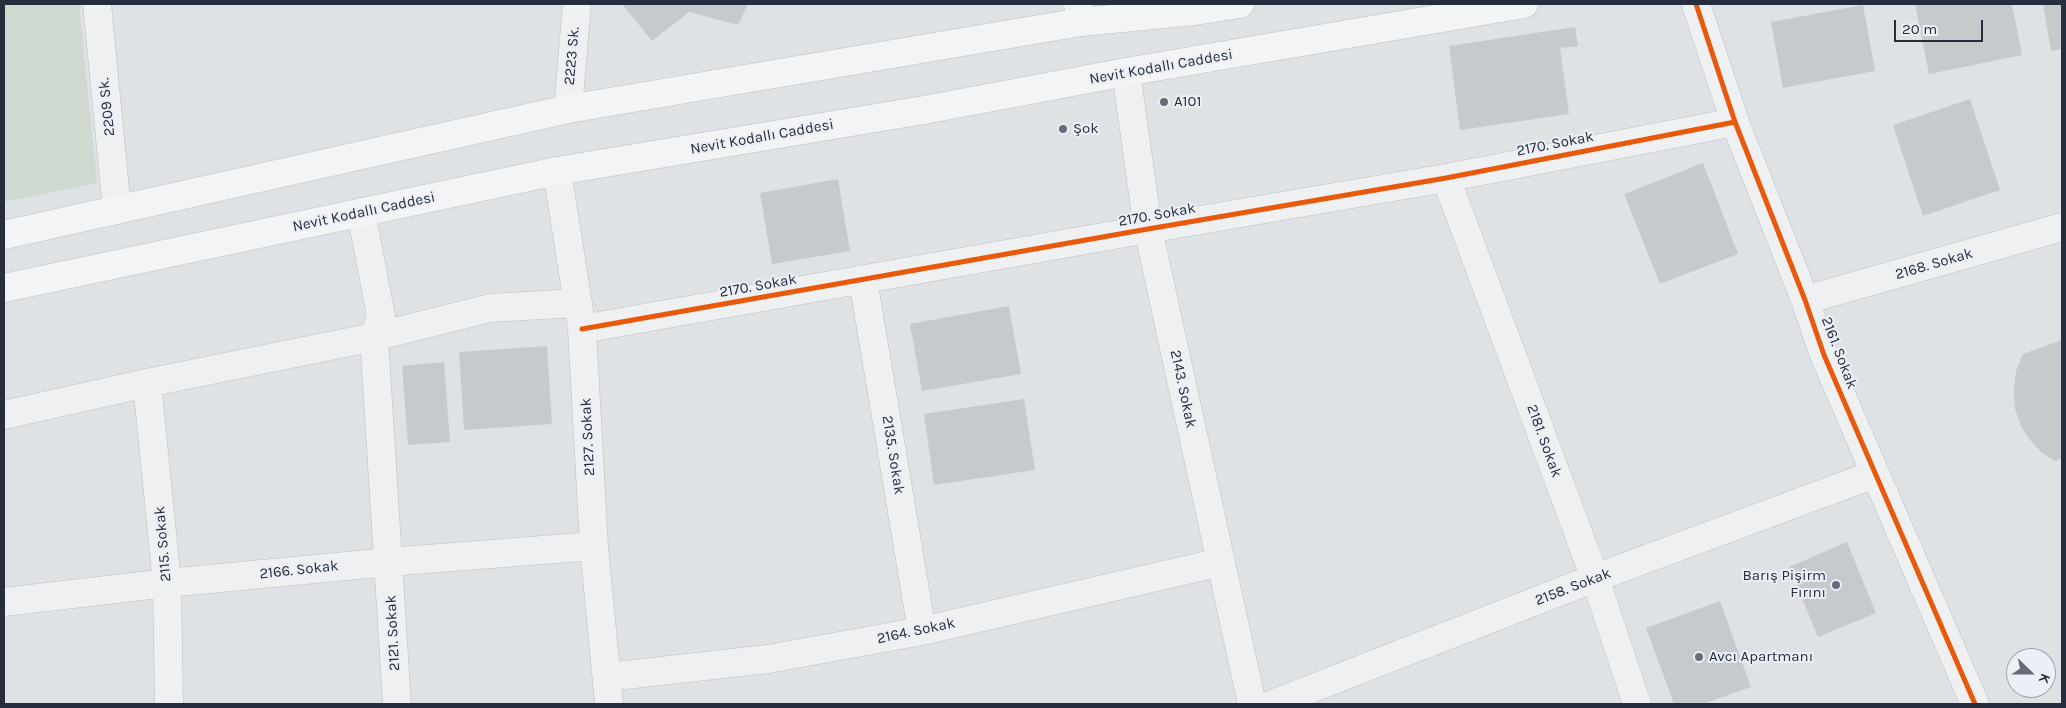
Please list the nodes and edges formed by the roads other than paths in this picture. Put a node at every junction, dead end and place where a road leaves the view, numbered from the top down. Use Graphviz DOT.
graph roads {
  1 [pos="97,4"];
  2 [pos="577,4"];
  3 [pos="1240,4"];
  4 [pos="1524,4"];
  5 [pos="1696,4"];
  6 [pos="1080,13"];
  7 [pos="1126,72"];
  8 [pos="568,109"];
  9 [pos="1735,122"];
  10 [pos="557,171"];
  11 [pos="1446,178"];
  12 [pos="117,210"];
  13 [pos="361,212"];
  14 [pos="2062,227"];
  15 [pos="1148,229"];
  16 [pos="4,235"];
  17 [pos="863,280"];
  18 [pos="4,288"];
  19 [pos="1805,300"];
  20 [pos="578,303"];
  21 [pos="582,329"];
  22 [pos="374,337"];
  23 [pos="147,383"];
  24 [pos="4,416"];
  25 [pos="1875,474"];
  26 [pos="594,546"];
  27 [pos="389,562"];
  28 [pos="1221,562"];
  29 [pos="1595,578"];
  30 [pos="167,583"];
  31 [pos="4,602"];
  32 [pos="922,631"];
  33 [pos="608,677"];
  34 [pos="169,704"];
  35 [pos="397,704"];
  36 [pos="609,704"];
  37 [pos="1252,704"];
  38 [pos="1272,704"];
  39 [pos="1637,704"];
  40 [pos="1975,704"];
  1 -- 12 [label="street, 2209 Sk."];
  2 -- 8 [label="street, 2223 Sk."];
  3 -- 6 [label="main road"];
  4 -- 7 [label="main road, Nevit Kodallı Caddesi"];
  5 -- 9 [label="street, 2161. Sokak"];
  6 -- 8 [label="main road"];
  7 -- 10 [label="main road, Nevit Kodallı Caddesi"];
  7 -- 15 [label="street, 2143. Sokak"];
  8 -- 12 [label="main road"];
  9 -- 11 [label="street, 2170. Sokak"];
  9 -- 19 [label="street, 2161. Sokak"];
  10 -- 13 [label="main road, Nevit Kodallı Caddesi"];
  10 -- 20 [label="street, 2127. Sokak"];
  11 -- 15 [label="street, 2170. Sokak"];
  11 -- 29 [label="street, 2181. Sokak"];
  12 -- 16 [label="main road"];
  13 -- 18 [label="main road, Nevit Kodallı Caddesi"];
  13 -- 22 [label="street, 2121. Sokak"];
  14 -- 19 [label="street, 2168. Sokak"];
  15 -- 17 [label="street, 2170. Sokak"];
  15 -- 28 [label="street, 2143. Sokak"];
  17 -- 21 [label="street, 2170. Sokak"];
  17 -- 32 [label="street, 2135. Sokak"];
  19 -- 25 [label="street, 2161. Sokak"];
  20 -- 21 [label="street, 2127. Sokak"];
  20 -- 22 [label="street"];
  21 -- 26 [label="street, 2127. Sokak"];
  22 -- 23 [label="street"];
  22 -- 27 [label="street, 2121. Sokak"];
  23 -- 24 [label="street"];
  23 -- 30 [label="street, 2115. Sokak"];
  25 -- 29 [label="street, 2158. Sokak"];
  25 -- 40 [label="street, 2161. Sokak"];
  26 -- 27 [label="street, 2166. Sokak"];
  26 -- 33 [label="street, 2127. Sokak"];
  27 -- 30 [label="street, 2166. Sokak"];
  27 -- 35 [label="street, 2121. Sokak"];
  28 -- 32 [label="street, 2164. Sokak"];
  28 -- 37 [label="street, 2143. Sokak"];
  29 -- 38 [label="street, 2158. Sokak"];
  29 -- 39 [label="street, 2181. Sokak"];
  30 -- 31 [label="street, 2166. Sokak"];
  30 -- 34 [label="street, 2115. Sokak"];
  32 -- 33 [label="street, 2164. Sokak"];
  33 -- 36 [label="street, 2127. Sokak"];
}
